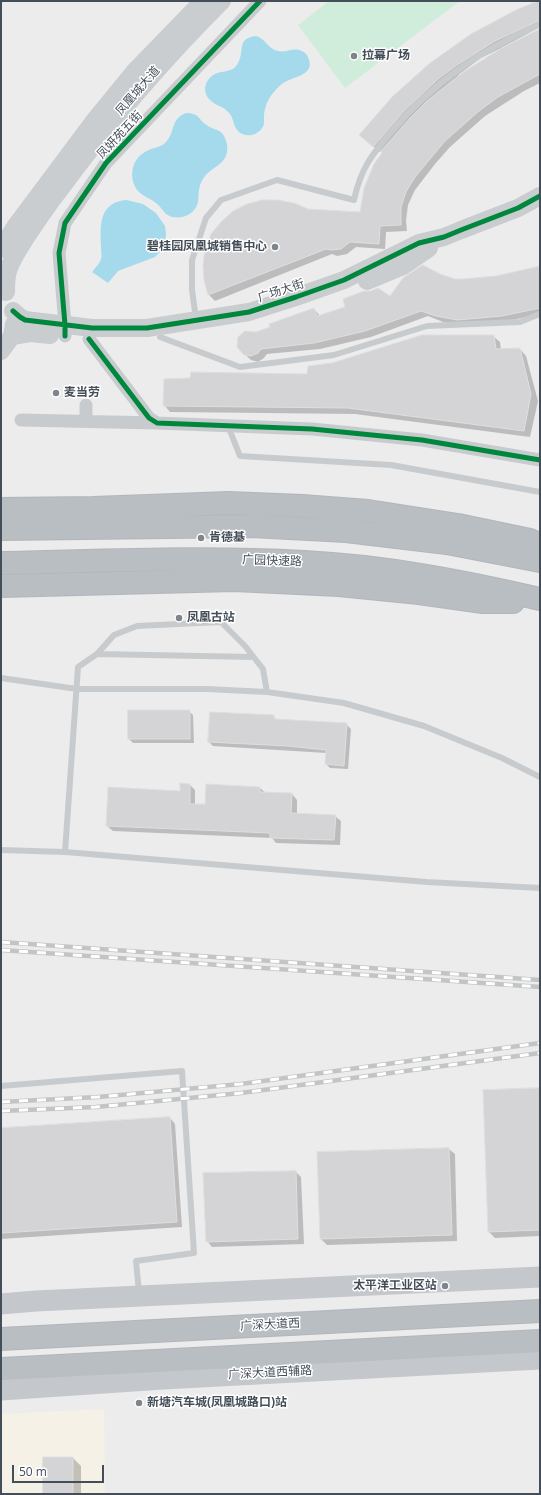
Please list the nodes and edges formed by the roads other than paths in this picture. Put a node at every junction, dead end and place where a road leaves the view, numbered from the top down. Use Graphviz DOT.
graph roads {
  1 [pos="203,1"];
  2 [pos="222,1"];
  3 [pos="260,1"];
  4 [pos="540,24"];
  5 [pos="540,196"];
  6 [pos="444,237"];
  7 [pos="1,249"];
  8 [pos="3,289"];
  9 [pos="13,311"];
  10 [pos="540,314"];
  11 [pos="196,320"];
  12 [pos="65,330"];
  13 [pos="12,336"];
  14 [pos="160,337"];
  15 [pos="89,339"];
  16 [pos="1,351"];
  17 [pos="86,405"];
  18 [pos="21,420"];
  19 [pos="86,421"];
  20 [pos="157,423"];
  21 [pos="228,426"];
  22 [pos="540,460"];
  23 [pos="540,492"];
  24 [pos="1,509"];
  25 [pos="1,529"];
  26 [pos="540,545"];
  27 [pos="540,560"];
  28 [pos="1,563"];
  29 [pos="1,586"];
  30 [pos="540,599"];
  31 [pos="540,603"];
  32 [pos="97,654"];
  33 [pos="254,657"];
  34 [pos="1,678"];
  35 [pos="77,690"];
  36 [pos="268,692"];
  37 [pos="540,777"];
  38 [pos="1,850"];
  39 [pos="65,852"];
  40 [pos="540,888"];
  41 [pos="1,1086"];
  42 [pos="540,1277"];
  43 [pos="139,1296"];
  44 [pos="1,1304"];
  45 [pos="540,1311"];
  46 [pos="1,1339"];
  47 [pos="540,1341"];
  48 [pos="540,1359"];
  49 [pos="1,1369"];
  50 [pos="1,1390"];
  1 -- 7 [label="street, 凤凰城大道"];
  2 -- 8 [label="street, 凤凰城大道"];
  3 -- 12 [label="street, 凤妍苑五街"];
  4 -- 11 [label="lane"];
  5 -- 6 [label="street, 广场大街"];
  6 -- 11 [label="street, 广场大街"];
  6 -- 14 [label="street, 广场大街"];
  8 -- 9 [label="street"];
  9 -- 12 [label="street, 广场大街"];
  9 -- 13 [label="street"];
  10 -- 14 [label="lane"];
  11 -- 12 [label="street, 广场大街"];
  12 -- 13 [label="street"];
  12 -- 15 [label="street, 广场大街"];
  13 -- 16 [label="street"];
  14 -- 15 [label="street, 广场大街"];
  15 -- 20 [label="street"];
  17 -- 19 [label="street"];
  18 -- 19 [label="street"];
  19 -- 20 [label="street"];
  20 -- 21 [label="street"];
  21 -- 22 [label="street"];
  21 -- 23 [label="lane"];
  24 -- 26 [label="highway"];
  25 -- 27 [label="highway"];
  28 -- 30 [label="highway, 广园快速路"];
  29 -- 31 [label="highway"];
  32 -- 33 [label="lane"];
  32 -- 33 [label="lane"];
  32 -- 35 [label="lane"];
  33 -- 36 [label="lane"];
  34 -- 35 [label="lane"];
  35 -- 36 [label="lane"];
  35 -- 39 [label="lane"];
  36 -- 37 [label="lane"];
  38 -- 39 [label="lane"];
  39 -- 40 [label="lane"];
  41 -- 43 [label="lane"];
  42 -- 43 [label="main road"];
  43 -- 44 [label="main road"];
  45 -- 46 [label="highway, 广深大道西"];
  47 -- 49 [label="highway"];
  48 -- 50 [label="main road, 广深大道西辅路"];
}
